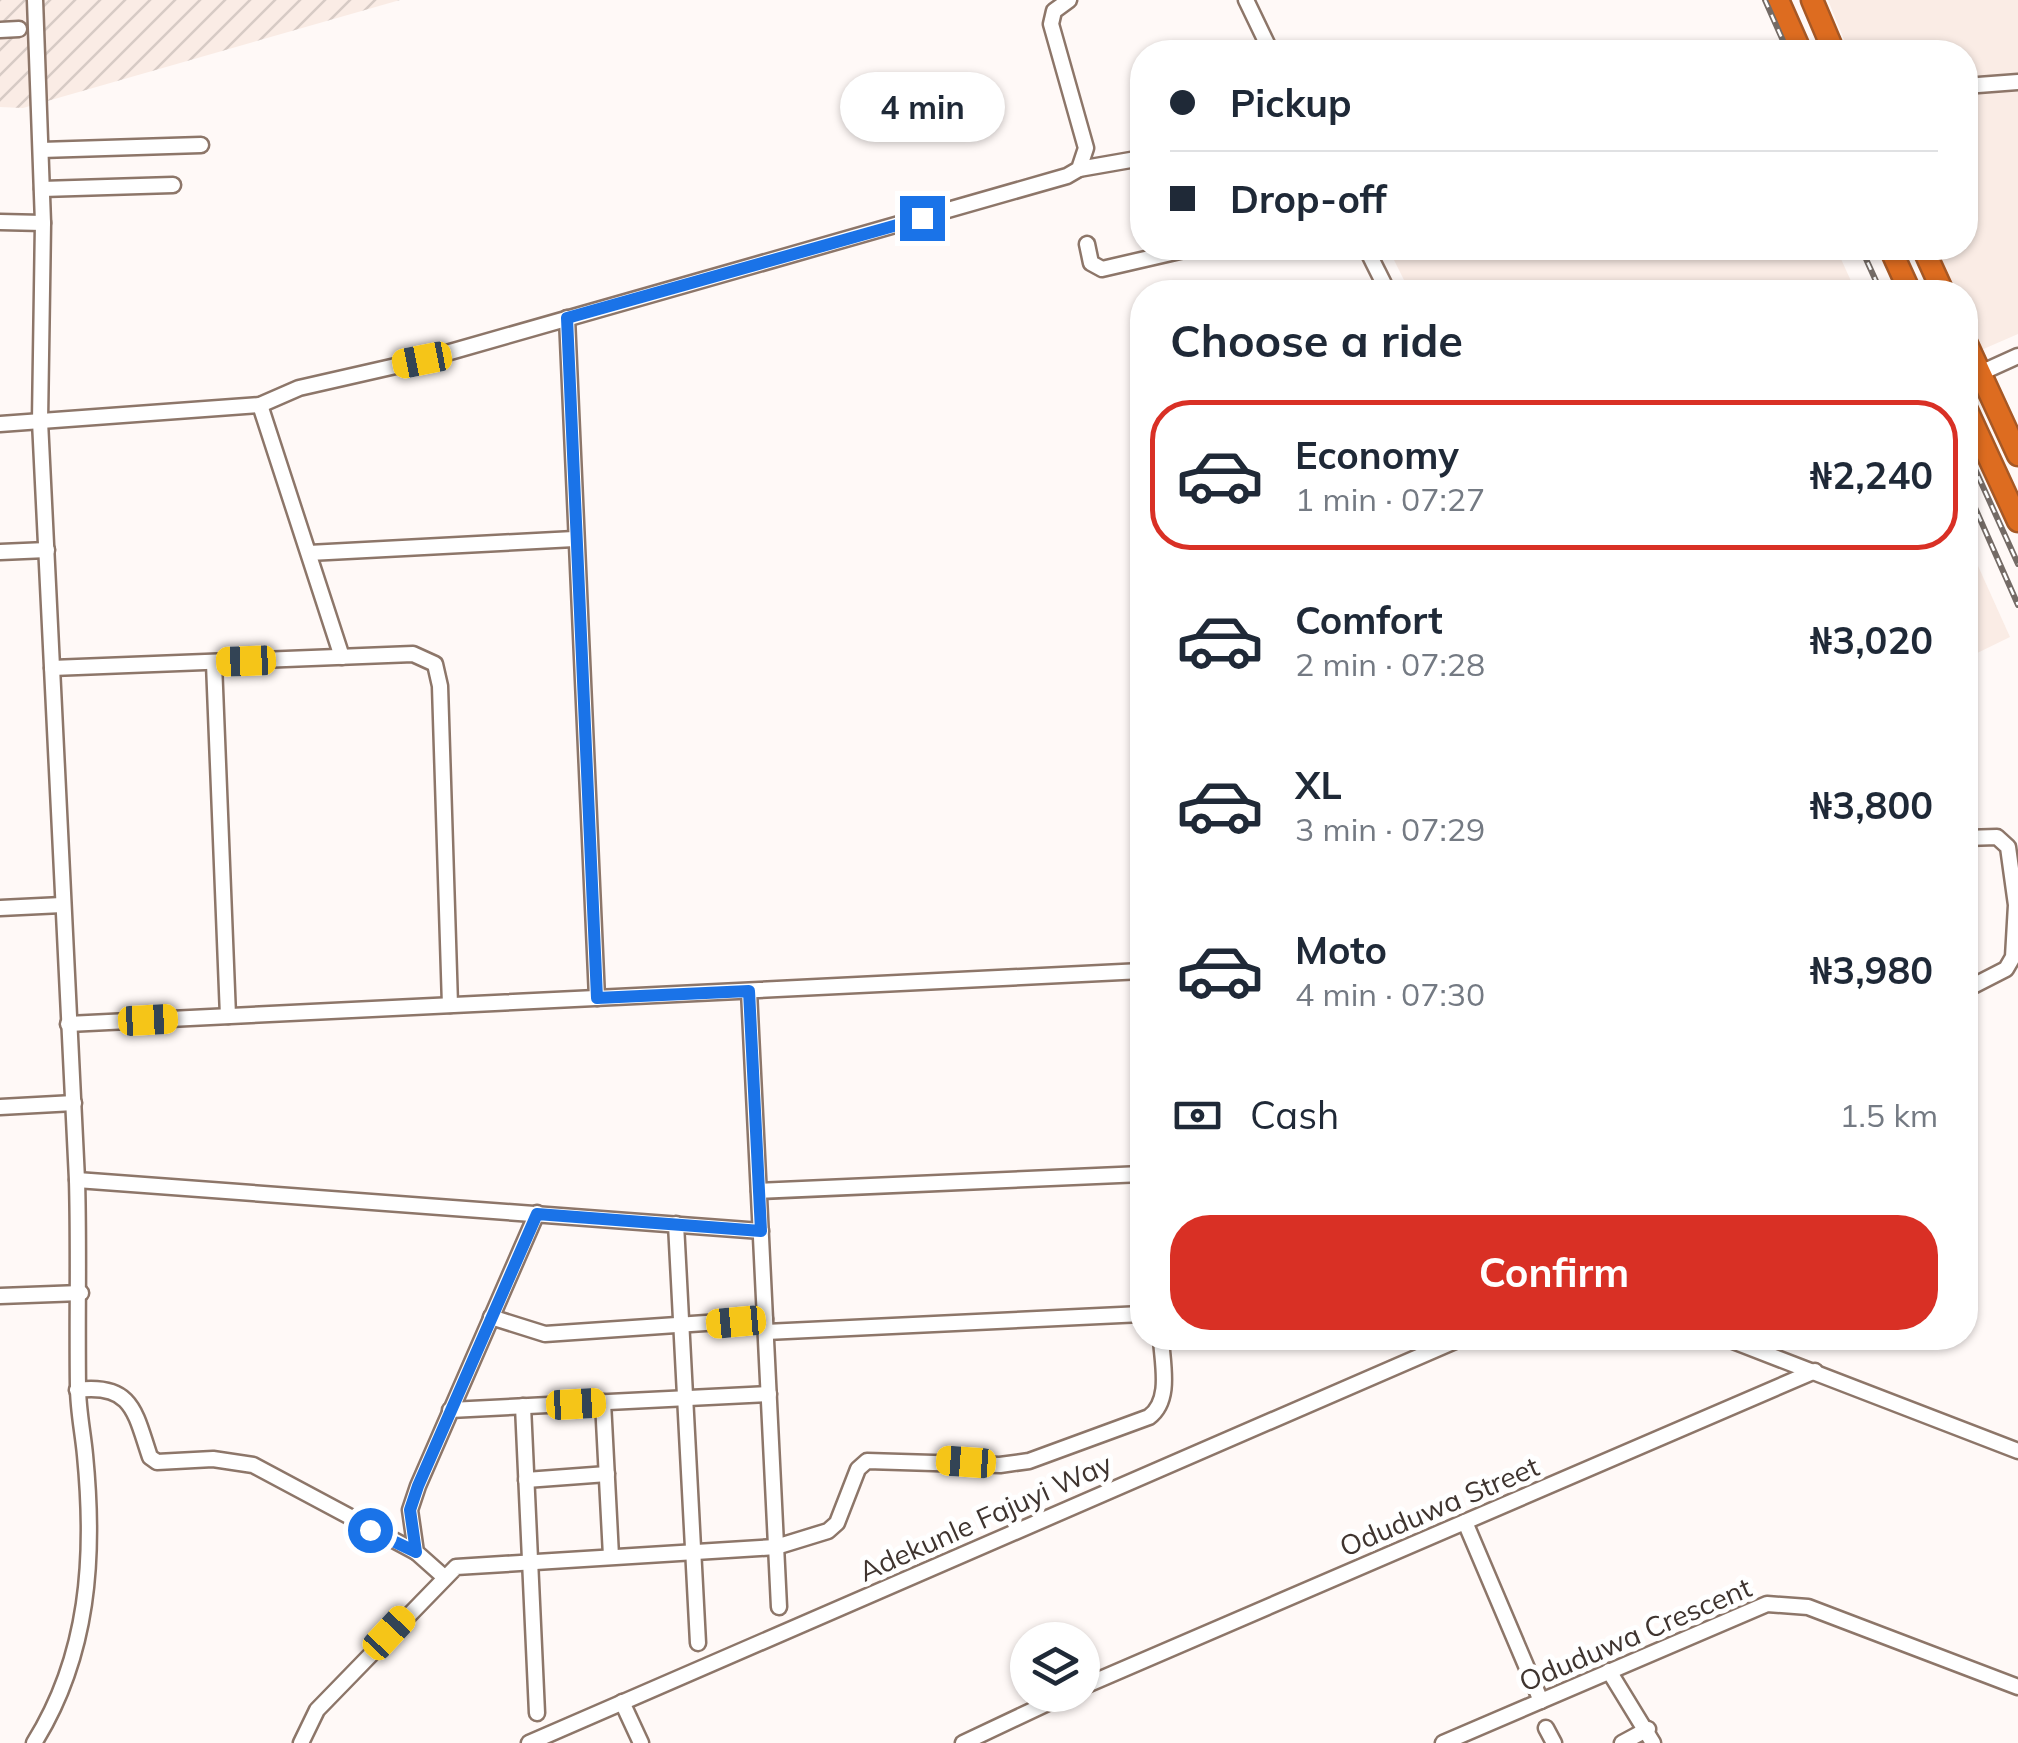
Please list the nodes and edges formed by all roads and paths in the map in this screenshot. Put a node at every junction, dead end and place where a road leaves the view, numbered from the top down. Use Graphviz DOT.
graph roads {
  1 [pos="36,0"];
  2 [pos="1070,0"];
  3 [pos="1246,0"];
  4 [pos="1778,0"];
  5 [pos="1812,0"];
  6 [pos="19,29"];
  7 [pos="0,30"];
  8 [pos="1266,40"];
  9 [pos="1796,40"];
  10 [pos="1829,40"];
  11 [pos="2018,82"];
  12 [pos="1978,85"];
  13 [pos="201,145"];
  14 [pos="41,150"];
  15 [pos="1130,160"];
  16 [pos="1079,169"];
  17 [pos="173,185"];
  18 [pos="42,189"];
  19 [pos="0,222"];
  20 [pos="44,223"];
  21 [pos="1086,244"];
  22 [pos="1141,260"];
  23 [pos="567,318"];
  24 [pos="2018,356"];
  25 [pos="1978,375"];
  26 [pos="1978,386"];
  27 [pos="260,405"];
  28 [pos="40,421"];
  29 [pos="0,424"];
  30 [pos="1978,434"];
  31 [pos="2018,455"];
  32 [pos="2018,521"];
  33 [pos="574,540"];
  34 [pos="46,550"];
  35 [pos="0,552"];
  36 [pos="308,553"];
  37 [pos="342,657"];
  38 [pos="214,662"];
  39 [pos="52,668"];
  40 [pos="1978,838"];
  41 [pos="62,905"];
  42 [pos="0,908"];
  43 [pos="1130,972"];
  44 [pos="1978,983"];
  45 [pos="749,991"];
  46 [pos="597,998"];
  47 [pos="450,1005"];
  48 [pos="228,1016"];
  49 [pos="68,1024"];
  50 [pos="74,1103"];
  51 [pos="0,1107"];
  52 [pos="1130,1175"];
  53 [pos="77,1180"];
  54 [pos="759,1191"];
  55 [pos="537,1214"];
  56 [pos="676,1224"];
  57 [pos="761,1231"];
  58 [pos="81,1294"];
  59 [pos="0,1296"];
  60 [pos="1130,1314"];
  61 [pos="491,1317"];
  62 [pos="680,1326"];
  63 [pos="765,1326"];
  64 [pos="1162,1350"];
  65 [pos="1434,1350"];
  66 [pos="1757,1350"];
  67 [pos="1815,1372"];
  68 [pos="78,1390"];
  69 [pos="769,1394"];
  70 [pos="684,1398"];
  71 [pos="603,1402"];
  72 [pos="523,1406"];
  73 [pos="450,1410"];
  74 [pos="2018,1451"];
  75 [pos="607,1474"];
  76 [pos="526,1480"];
  77 [pos="1465,1522"];
  78 [pos="776,1548"];
  79 [pos="416,1552"];
  80 [pos="691,1552"];
  81 [pos="612,1556"];
  82 [pos="530,1561"];
  83 [pos="443,1576"];
  84 [pos="779,1607"];
  85 [pos="698,1642"];
  86 [pos="1609,1672"];
  87 [pos="1100,1679"];
  88 [pos="2018,1688"];
  89 [pos="1541,1701"];
  90 [pos="622,1702"];
  91 [pos="1029,1712"];
  92 [pos="536,1713"];
  93 [pos="1546,1728"];
  94 [pos="1650,1736"];
  95 [pos="34,1743"];
  96 [pos="301,1743"];
  97 [pos="529,1743"];
  98 [pos="640,1743"];
  99 [pos="963,1743"];
  100 [pos="1443,1743"];
  101 [pos="1554,1743"];
  102 [pos="1622,1743"];
  1 -- 14 [label="street"];
  2 -- 16 [label="street"];
  3 -- 8 [label="street"];
  4 -- 9 [label="highway"];
  5 -- 10 [label="highway"];
  6 -- 7 [label="street"];
  11 -- 12 [label="street"];
  13 -- 14 [label="street"];
  14 -- 18 [label="street"];
  15 -- 16 [label="street"];
  16 -- 23 [label="street"];
  17 -- 18 [label="street"];
  18 -- 20 [label="street"];
  19 -- 20 [label="street"];
  20 -- 28 [label="street"];
  21 -- 22 [label="street"];
  23 -- 27 [label="street"];
  23 -- 33 [label="street"];
  24 -- 25 [label="street"];
  26 -- 31 [label="highway"];
  27 -- 28 [label="street"];
  27 -- 36 [label="street"];
  28 -- 29 [label="street"];
  28 -- 34 [label="street"];
  30 -- 32 [label="highway"];
  33 -- 36 [label="street"];
  33 -- 46 [label="street"];
  34 -- 35 [label="street"];
  34 -- 39 [label="street"];
  36 -- 37 [label="street"];
  37 -- 38 [label="street"];
  37 -- 47 [label="street"];
  38 -- 39 [label="street"];
  38 -- 48 [label="street"];
  39 -- 41 [label="street"];
  40 -- 44 [label="street"];
  41 -- 42 [label="street"];
  41 -- 49 [label="street"];
  43 -- 45 [label="street"];
  45 -- 46 [label="street"];
  45 -- 54 [label="street"];
  46 -- 47 [label="street"];
  47 -- 48 [label="street"];
  48 -- 49 [label="street"];
  49 -- 50 [label="street"];
  50 -- 51 [label="street"];
  50 -- 53 [label="street"];
  52 -- 54 [label="street"];
  53 -- 55 [label="street"];
  53 -- 58 [label="street"];
  54 -- 57 [label="street"];
  55 -- 56 [label="street"];
  55 -- 61 [label="street"];
  56 -- 57 [label="street"];
  56 -- 62 [label="street"];
  57 -- 63 [label="street"];
  58 -- 59 [label="street"];
  58 -- 68 [label="street"];
  60 -- 63 [label="street"];
  61 -- 62 [label="street"];
  61 -- 73 [label="street"];
  62 -- 63 [label="street"];
  62 -- 70 [label="street"];
  63 -- 69 [label="street"];
  64 -- 78 [label="street"];
  65 -- 90 [label="street, Adekunle Fajuyi Way"];
  66 -- 67 [label="street"];
  67 -- 74 [label="street"];
  67 -- 77 [label="street, Oduduwa Street"];
  68 -- 79 [label="street"];
  68 -- 95 [label="street"];
  69 -- 70 [label="street"];
  69 -- 78 [label="street"];
  70 -- 71 [label="street"];
  70 -- 80 [label="street"];
  71 -- 72 [label="street"];
  71 -- 75 [label="street"];
  72 -- 73 [label="street"];
  72 -- 76 [label="street"];
  73 -- 79 [label="street"];
  75 -- 76 [label="street"];
  75 -- 81 [label="street"];
  76 -- 82 [label="street"];
  77 -- 87 [label="street, Oduduwa Street"];
  77 -- 89 [label="street"];
  78 -- 80 [label="street"];
  78 -- 84 [label="street"];
  79 -- 83 [label="street"];
  80 -- 81 [label="street"];
  80 -- 85 [label="street"];
  81 -- 82 [label="street"];
  82 -- 83 [label="street"];
  82 -- 92 [label="street"];
  83 -- 96 [label="street"];
  86 -- 88 [label="street, Oduduwa Crescent"];
  86 -- 89 [label="street, Oduduwa Crescent"];
  86 -- 94 [label="street"];
  89 -- 100 [label="street, Oduduwa Crescent"];
  90 -- 97 [label="street, Adekunle Fajuyi Way"];
  90 -- 98 [label="street"];
  91 -- 99 [label="street"];
  93 -- 101 [label="street"];
  94 -- 102 [label="street"];
}
